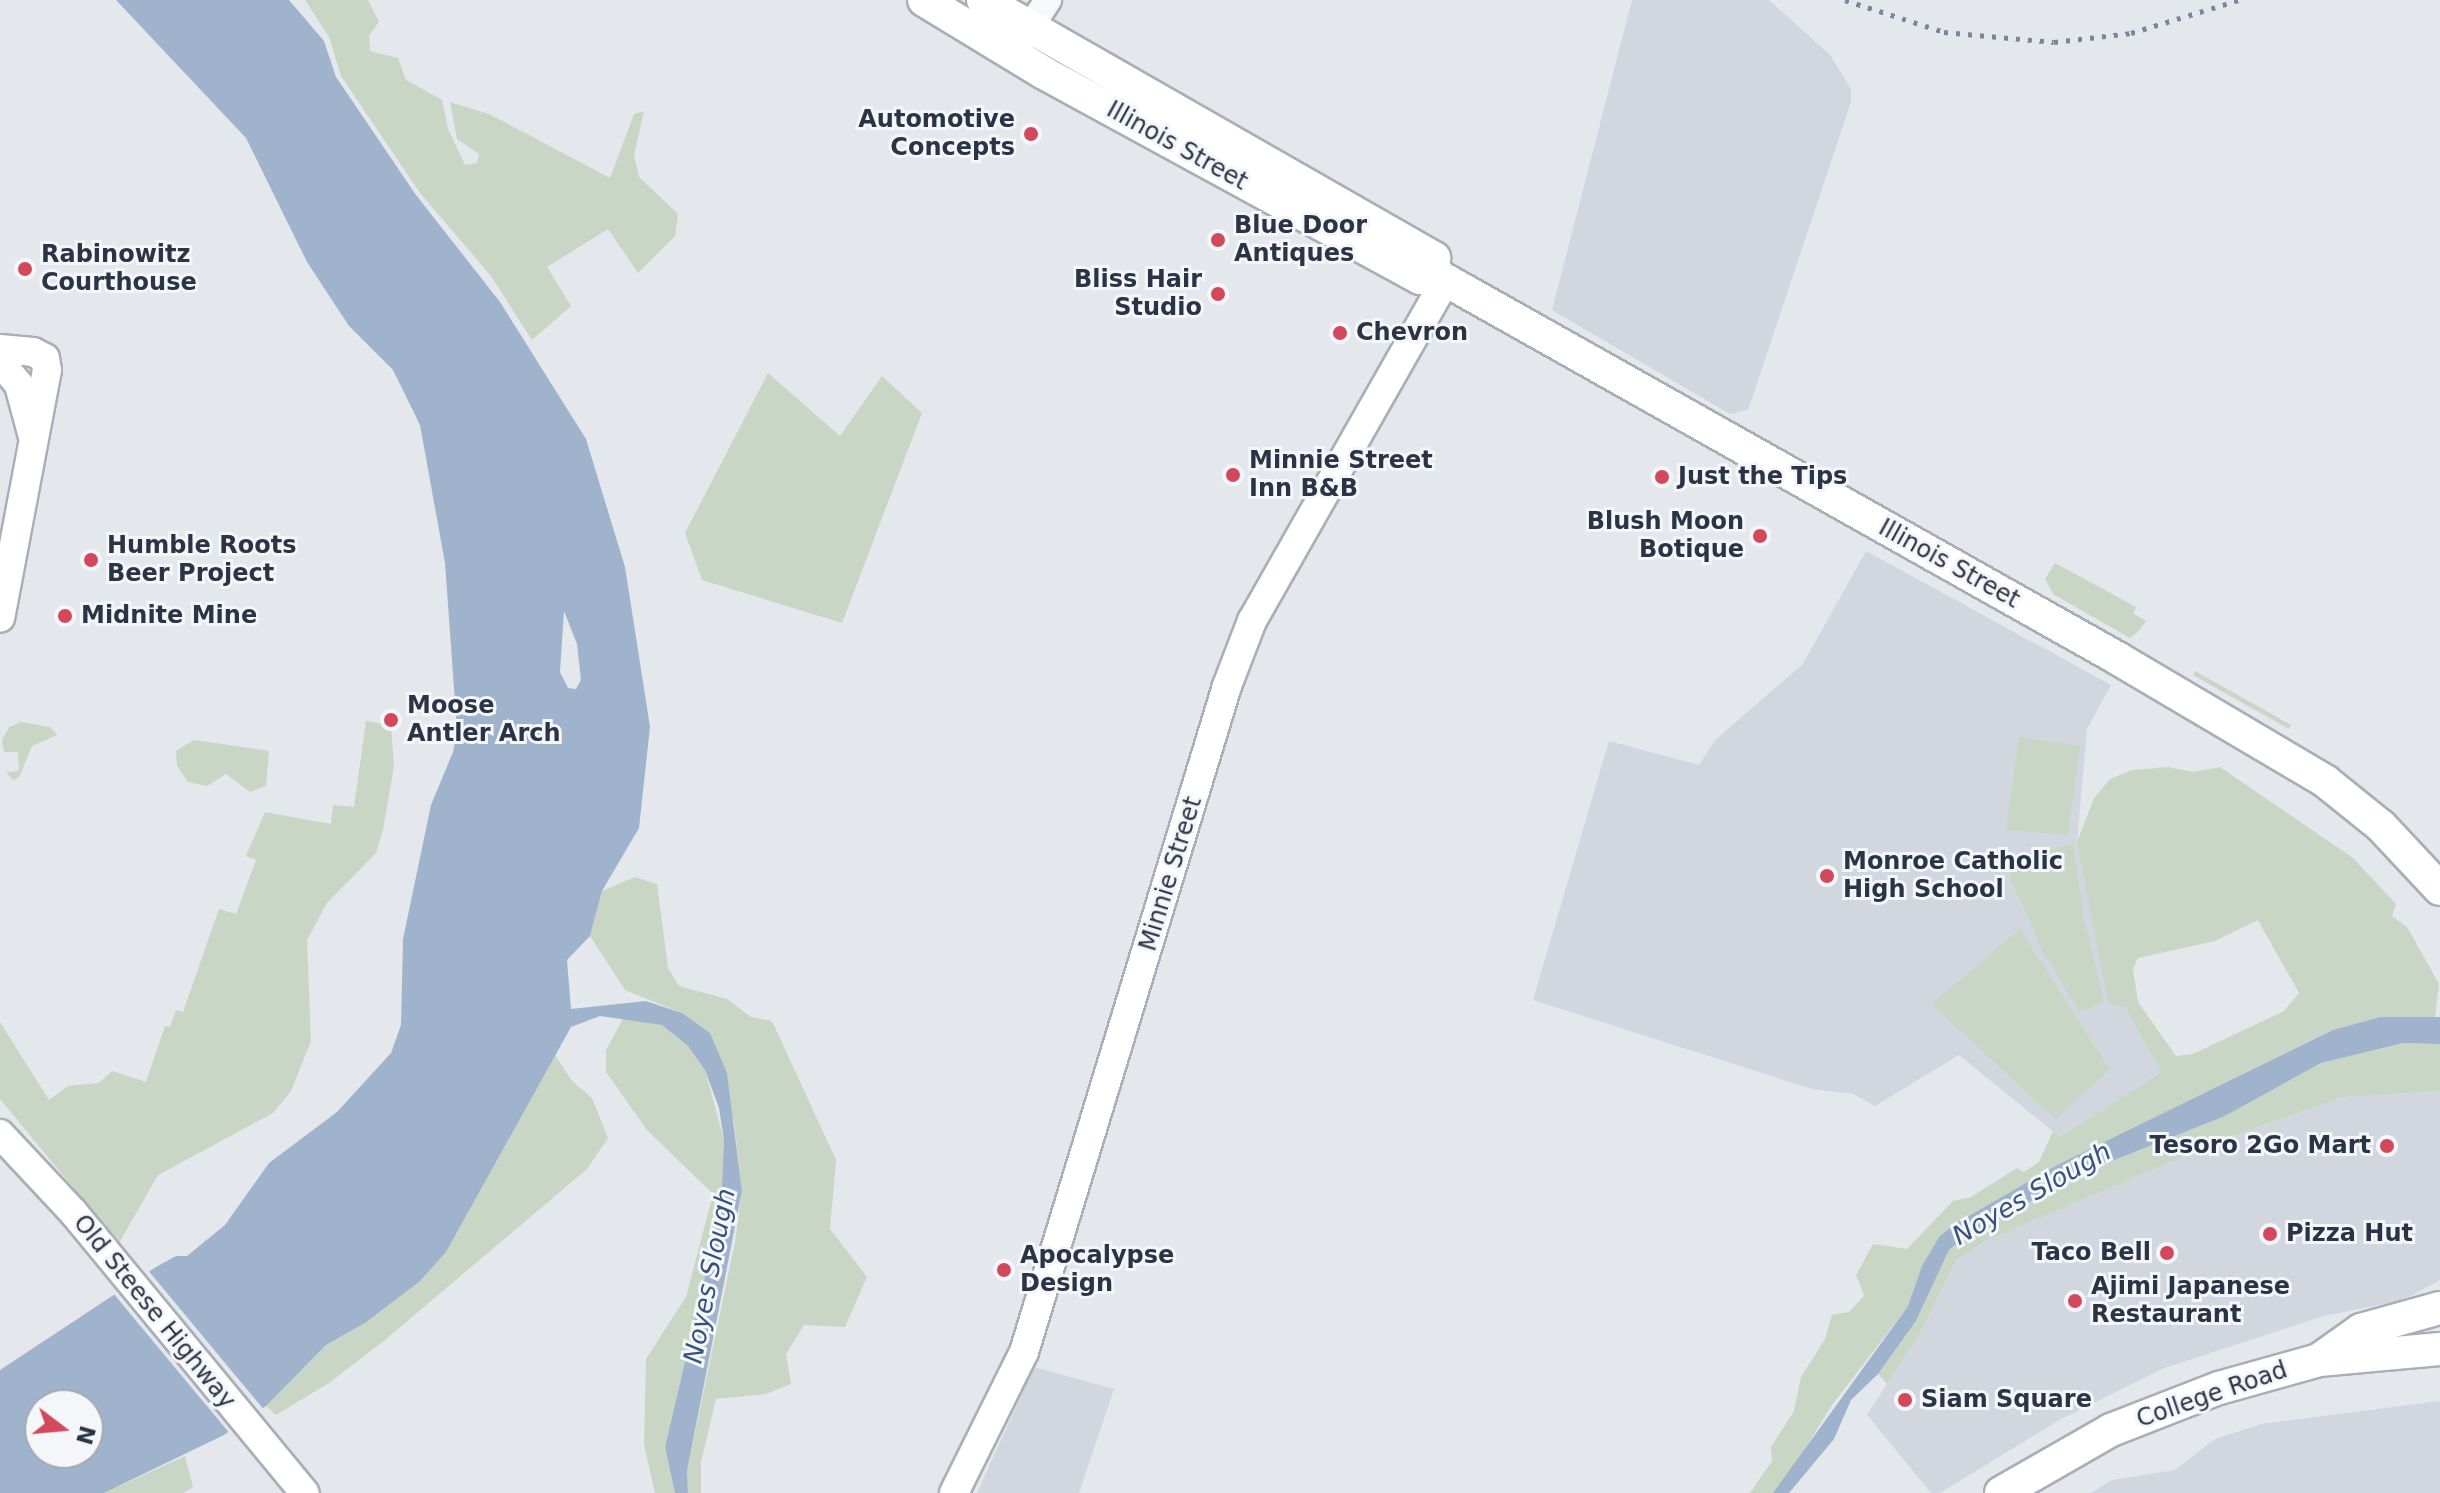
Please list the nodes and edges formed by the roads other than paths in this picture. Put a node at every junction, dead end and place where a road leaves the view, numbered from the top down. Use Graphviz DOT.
graph roads {
  1 [pos="924,0"];
  2 [pos="983,0"];
  3 [pos="1048,0"];
  4 [pos="1021,41"];
  5 [pos="1440,276"];
  6 [pos="0,349"];
  7 [pos="0,362"];
  8 [pos="34,438"];
  9 [pos="0,618"];
  10 [pos="2440,889"];
  11 [pos="0,1134"];
  12 [pos="2440,1308"];
  13 [pos="2440,1349"];
  14 [pos="2319,1360"];
  15 [pos="305,1493"];
  16 [pos="954,1493"];
  17 [pos="2001,1493"];
  1 -- 4 [label="main road, Illinois Street"];
  2 -- 4 [label="main road, Illinois Street"];
  3 -- 4 [label="street"];
  4 -- 5 [label="main road, Illinois Street"];
  5 -- 10 [label="main road, Illinois Street"];
  5 -- 16 [label="main road, Minnie Street"];
  6 -- 8 [label="main road"];
  7 -- 8 [label="main road"];
  8 -- 9 [label="main road"];
  11 -- 15 [label="main road, Old Steese Highway"];
  12 -- 14 [label="main road"];
  13 -- 14 [label="main road, College Road"];
  14 -- 17 [label="main road, College Road"];
}
